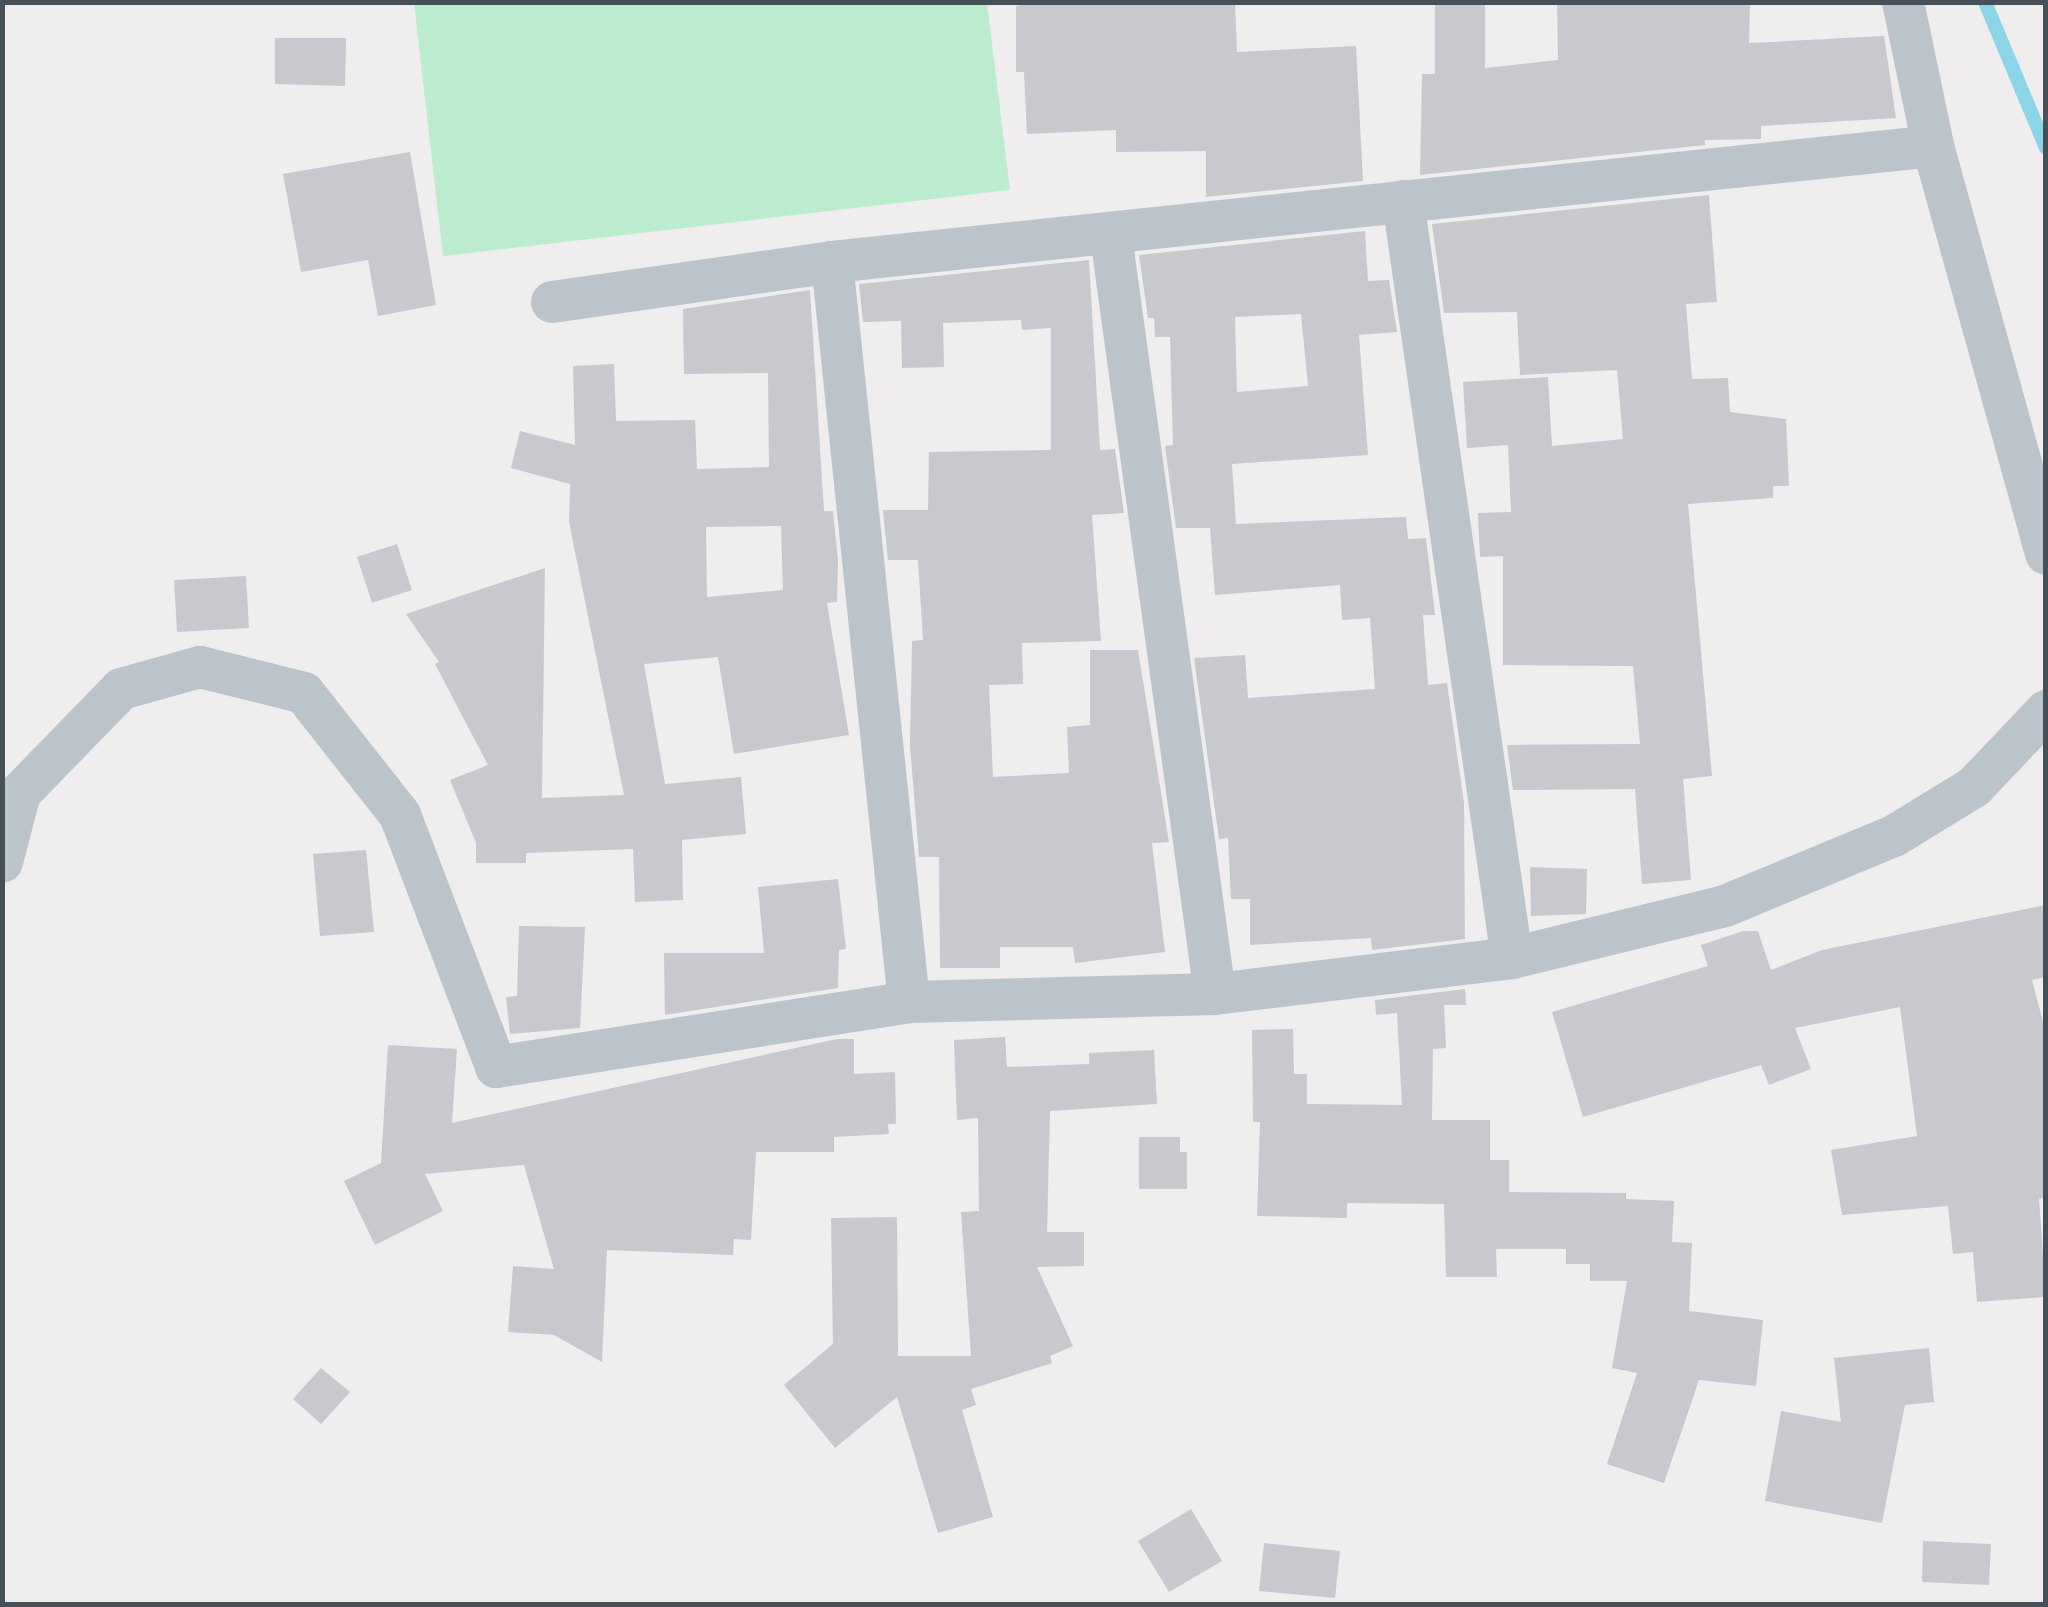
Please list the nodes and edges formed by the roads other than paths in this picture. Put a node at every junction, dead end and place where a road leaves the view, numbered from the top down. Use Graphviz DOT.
graph roads {
  1 [pos="1904,2"];
  2 [pos="1933,146"];
  3 [pos="1404,201"];
  4 [pos="1111,236"];
  5 [pos="832,262"];
  6 [pos="552,302"];
  7 [pos="2046,554"];
  8 [pos="2046,711"];
  9 [pos="2,862"];
  10 [pos="1512,958"];
  11 [pos="1215,994"];
  12 [pos="909,1002"];
  1 -- 2 [label="street"];
  2 -- 3 [label="street"];
  2 -- 7 [label="street"];
  3 -- 4 [label="street"];
  3 -- 10 [label="street"];
  4 -- 5 [label="street"];
  4 -- 11 [label="street"];
  5 -- 6 [label="street"];
  5 -- 12 [label="street"];
  8 -- 10 [label="street"];
  9 -- 12 [label="street"];
  10 -- 11 [label="street"];
  11 -- 12 [label="street"];
}
